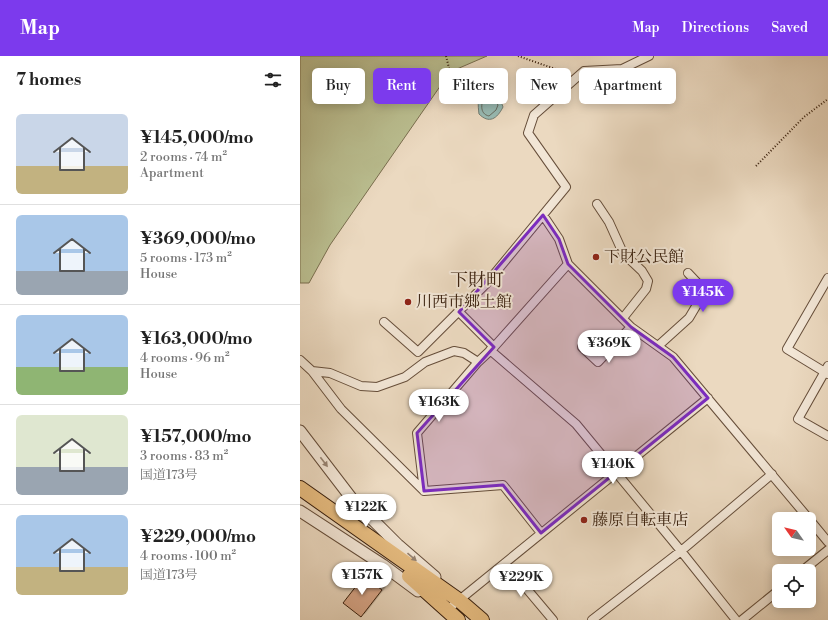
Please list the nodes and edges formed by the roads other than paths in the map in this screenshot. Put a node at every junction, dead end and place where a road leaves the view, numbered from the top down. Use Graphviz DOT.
graph roads {
  1 [pos="649,56"];
  2 [pos="597,204"];
  3 [pos="543,215"];
  4 [pos="568,264"];
  5 [pos="688,273"];
  6 [pos="828,278"];
  7 [pos="459,312"];
  8 [pos="623,318"];
  9 [pos="384,322"];
  10 [pos="631,327"];
  11 [pos="658,346"];
  12 [pos="582,347"];
  13 [pos="492,348"];
  14 [pos="302,361"];
  15 [pos="478,362"];
  16 [pos="312,370"];
  17 [pos="827,371"];
  18 [pos="708,398"];
  19 [pos="300,431"];
  20 [pos="828,436"];
  21 [pos="616,473"];
  22 [pos="772,474"];
  23 [pos="304,490"];
  24 [pos="424,491"];
  25 [pos="300,511"];
  26 [pos="803,512"];
  27 [pos="816,527"];
  28 [pos="541,534"];
  29 [pos="828,542"];
  30 [pos="828,550"];
  31 [pos="681,551"];
  32 [pos="505,563"];
  33 [pos="811,564"];
  34 [pos="772,596"];
  35 [pos="460,601"];
  36 [pos="447,610"];
  37 [pos="458,620"];
  38 [pos="482,620"];
  39 [pos="553,620"];
  40 [pos="592,620"];
  41 [pos="736,620"];
  42 [pos="742,620"];
  1 -- 3 [label="street"];
  2 -- 8 [label="street"];
  3 -- 4 [label="street"];
  3 -- 7 [label="street"];
  4 -- 8 [label="street"];
  4 -- 13 [label="street"];
  5 -- 11 [label="street"];
  6 -- 17 [label="street"];
  7 -- 9 [label="street"];
  7 -- 13 [label="street"];
  8 -- 10 [label="street"];
  10 -- 11 [label="street"];
  10 -- 12 [label="street"];
  11 -- 18 [label="street"];
  13 -- 15 [label="street"];
  13 -- 21 [label="street"];
  14 -- 16 [label="street"];
  15 -- 16 [label="street"];
  15 -- 24 [label="street"];
  16 -- 24 [label="street"];
  17 -- 20 [label="street"];
  18 -- 21 [label="street"];
  18 -- 22 [label="street"];
  19 -- 35 [label="street, one-way"];
  21 -- 28 [label="street"];
  21 -- 31 [label="street"];
  22 -- 26 [label="street"];
  22 -- 31 [label="street"];
  23 -- 35 [label="highway"];
  23 -- 36 [label="highway"];
  24 -- 28 [label="street"];
  25 -- 36 [label="street"];
  27 -- 29 [label="street"];
  28 -- 32 [label="street"];
  30 -- 33 [label="street"];
  31 -- 40 [label="street"];
  31 -- 41 [label="street"];
  32 -- 35 [label="street"];
  32 -- 39 [label="street"];
  34 -- 42 [label="street"];
  35 -- 36 [label="street"];
  35 -- 38 [label="highway"];
  36 -- 37 [label="highway"];
}
